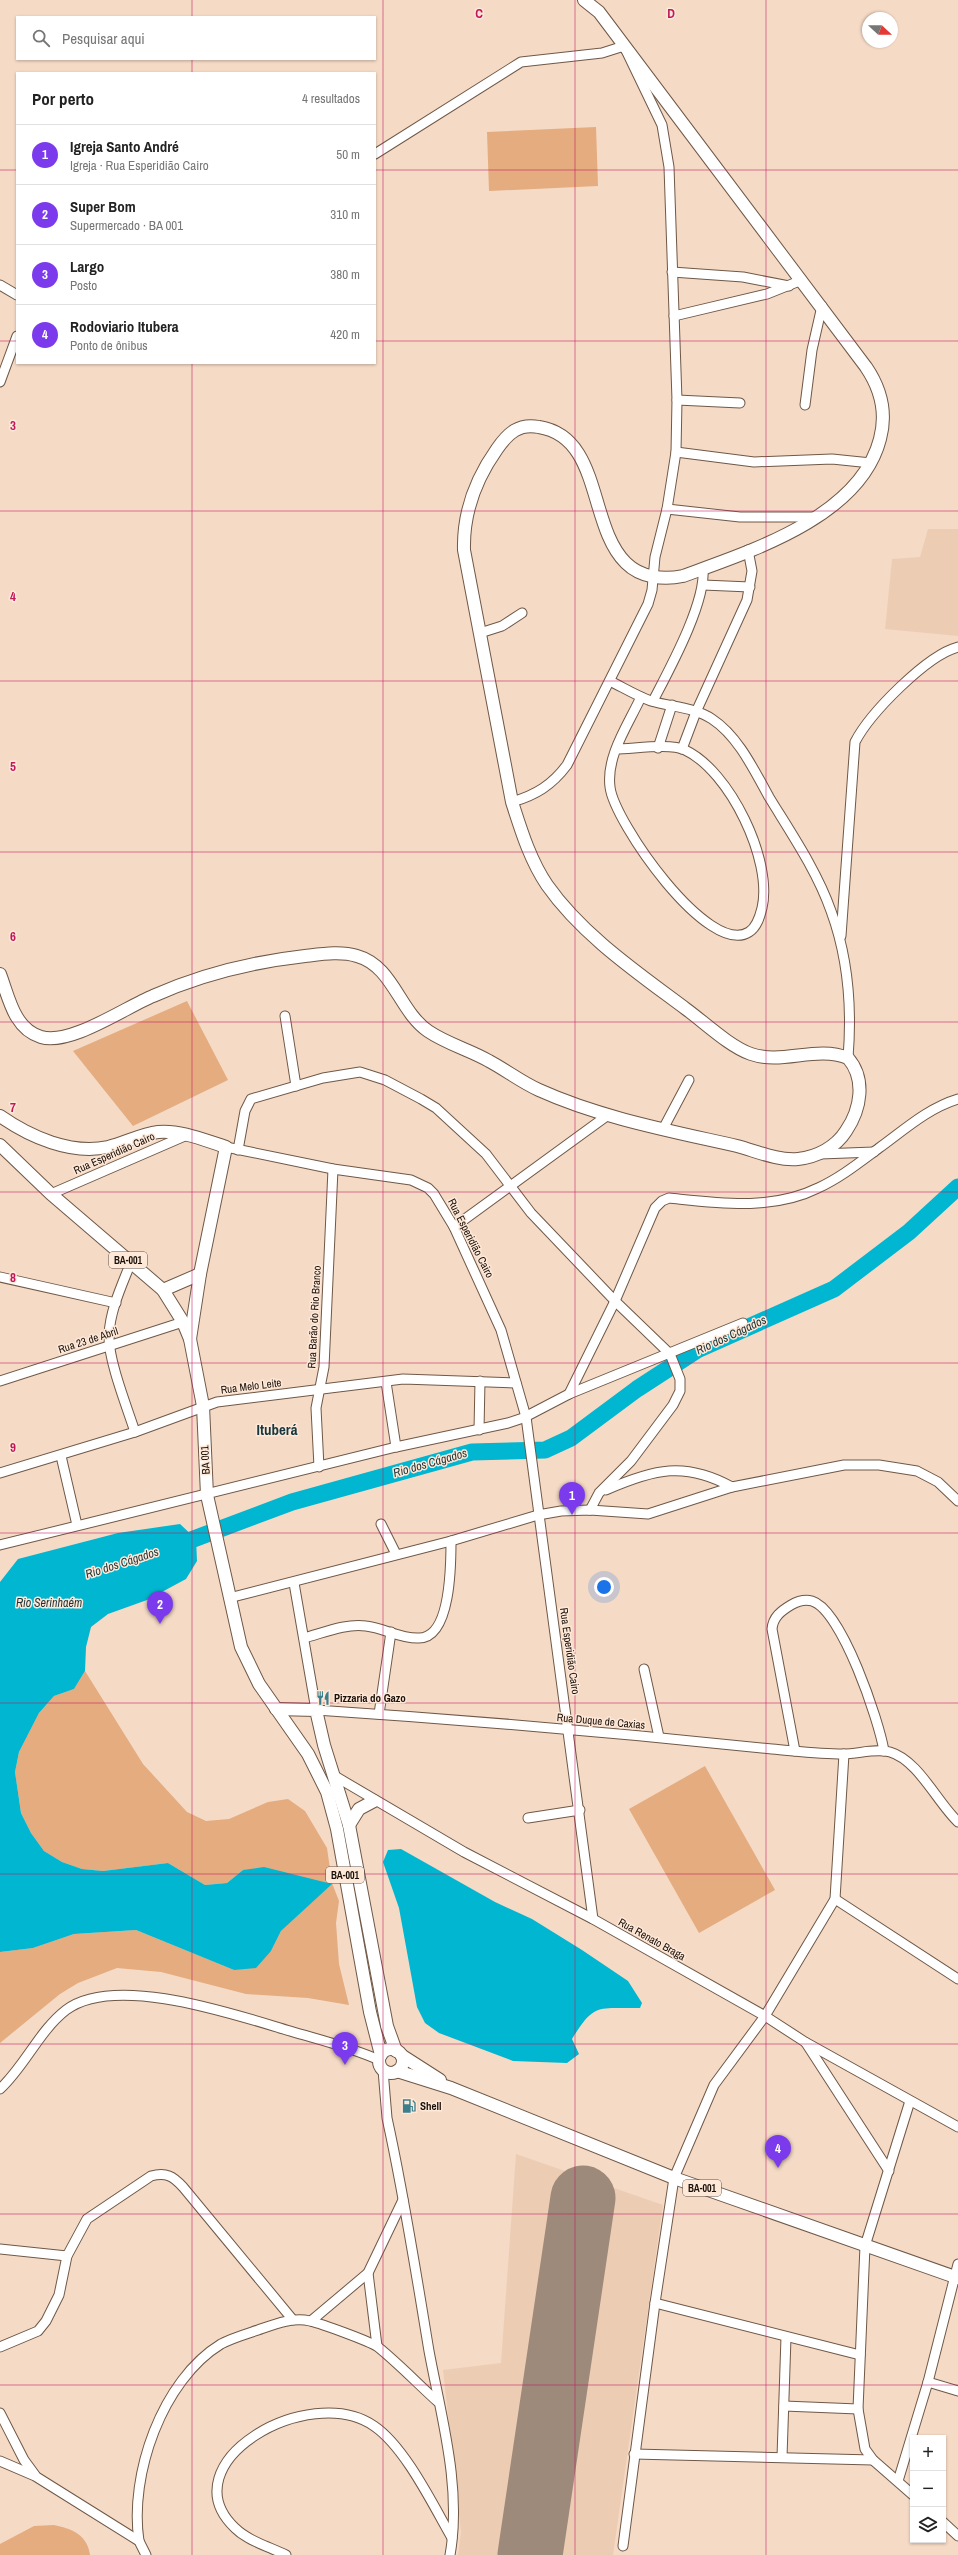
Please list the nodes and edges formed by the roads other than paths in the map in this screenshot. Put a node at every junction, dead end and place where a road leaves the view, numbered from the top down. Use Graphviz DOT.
graph roads {
  1 [pos="584,0"];
  2 [pos="624,46"];
  3 [pos="376,153"];
  4 [pos="672,272"];
  5 [pos="802,280"];
  6 [pos="0,285"];
  7 [pos="788,286"];
  8 [pos="16,294"];
  9 [pos="822,306"];
  10 [pos="674,316"];
  11 [pos="16,339"];
  12 [pos="0,382"];
  13 [pos="677,400"];
  14 [pos="740,404"];
  15 [pos="806,405"];
  16 [pos="676,452"];
  17 [pos="871,463"];
  18 [pos="667,509"];
  19 [pos="817,517"];
  20 [pos="748,550"];
  21 [pos="703,569"];
  22 [pos="653,577"];
  23 [pos="703,585"];
  24 [pos="750,588"];
  25 [pos="522,613"];
  26 [pos="480,633"];
  27 [pos="958,647"];
  28 [pos="610,681"];
  29 [pos="641,697"];
  30 [pos="653,702"];
  31 [pos="672,705"];
  32 [pos="696,712"];
  33 [pos="658,748"];
  34 [pos="616,749"];
  35 [pos="682,749"];
  36 [pos="512,802"];
  37 [pos="841,942"];
  38 [pos="0,974"];
  39 [pos="285,1016"];
  40 [pos="848,1058"];
  41 [pos="689,1080"];
  42 [pos="296,1086"];
  43 [pos="958,1099"];
  44 [pos="608,1114"];
  45 [pos="0,1116"];
  46 [pos="663,1129"];
  47 [pos="187,1135"];
  48 [pos="0,1145"];
  49 [pos="232,1148"];
  50 [pos="874,1152"];
  51 [pos="820,1154"];
  52 [pos="333,1169"];
  53 [pos="510,1185"];
  54 [pos="51,1194"];
  55 [pos="454,1228"];
  56 [pos="131,1262"];
  57 [pos="200,1274"];
  58 [pos="0,1277"];
  59 [pos="163,1290"];
  60 [pos="615,1301"];
  61 [pos="116,1302"];
  62 [pos="183,1322"];
  63 [pos="743,1323"];
  64 [pos="190,1339"];
  65 [pos="109,1346"];
  66 [pos="671,1356"];
  67 [pos="0,1381"];
  68 [pos="480,1381"];
  69 [pos="386,1382"];
  70 [pos="516,1382"];
  71 [pos="319,1391"];
  72 [pos="569,1394"];
  73 [pos="203,1406"];
  74 [pos="526,1417"];
  75 [pos="479,1430"];
  76 [pos="135,1432"];
  77 [pos="396,1447"];
  78 [pos="61,1456"];
  79 [pos="319,1466"];
  80 [pos="0,1473"];
  81 [pos="732,1487"];
  82 [pos="599,1493"];
  83 [pos="208,1498"];
  84 [pos="958,1501"];
  85 [pos="537,1510"];
  86 [pos="590,1510"];
  87 [pos="381,1524"];
  88 [pos="77,1525"];
  89 [pos="451,1541"];
  90 [pos="0,1545"];
  91 [pos="396,1554"];
  92 [pos="294,1583"];
  93 [pos="229,1598"];
  94 [pos="390,1632"];
  95 [pos="304,1638"];
  96 [pos="644,1669"];
  97 [pos="276,1708"];
  98 [pos="316,1710"];
  99 [pos="379,1714"];
  100 [pos="570,1730"];
  101 [pos="659,1737"];
  102 [pos="795,1751"];
  103 [pos="884,1751"];
  104 [pos="844,1754"];
  105 [pos="333,1775"];
  106 [pos="374,1800"];
  107 [pos="580,1810"];
  108 [pos="528,1818"];
  109 [pos="958,1822"];
  110 [pos="349,1825"];
  111 [pos="835,1899"];
  112 [pos="593,1919"];
  113 [pos="958,1979"];
  114 [pos="765,2016"];
  115 [pos="805,2042"];
  116 [pos="399,2053"];
  117 [pos="381,2062"];
  118 [pos="398,2071"];
  119 [pos="451,2088"];
  120 [pos="0,2089"];
  121 [pos="910,2101"];
  122 [pos="958,2127"];
  123 [pos="888,2172"];
  124 [pos="674,2178"];
  125 [pos="403,2200"];
  126 [pos="865,2246"];
  127 [pos="0,2249"];
  128 [pos="67,2256"];
  129 [pos="958,2264"];
  130 [pos="368,2273"];
  131 [pos="956,2277"];
  132 [pos="655,2303"];
  133 [pos="294,2320"];
  134 [pos="311,2321"];
  135 [pos="786,2337"];
  136 [pos="377,2346"];
  137 [pos="0,2347"];
  138 [pos="860,2355"];
  139 [pos="928,2382"];
  140 [pos="958,2391"];
  141 [pos="438,2402"];
  142 [pos="784,2406"];
  143 [pos="858,2409"];
  144 [pos="0,2413"];
  145 [pos="634,2454"];
  146 [pos="782,2457"];
  147 [pos="873,2460"];
  148 [pos="0,2461"];
  149 [pos="35,2476"];
  150 [pos="898,2481"];
  151 [pos="910,2492"];
  152 [pos="946,2525"];
  153 [pos="958,2536"];
  154 [pos="453,2538"];
  155 [pos="139,2541"];
  156 [pos="623,2546"];
  157 [pos="146,2555"];
  158 [pos="286,2555"];
  159 [pos="450,2555"];
  1 -- 2 [label="main road"];
  2 -- 3 [label="street"];
  2 -- 4 [label="street"];
  2 -- 5 [label="main road"];
  4 -- 7 [label="street"];
  4 -- 10 [label="street"];
  5 -- 7 [label="street"];
  5 -- 9 [label="main road"];
  6 -- 8 [label="street"];
  7 -- 10 [label="street"];
  9 -- 15 [label="street"];
  9 -- 17 [label="main road"];
  10 -- 13 [label="street"];
  11 -- 12 [label="street"];
  13 -- 14 [label="street"];
  13 -- 16 [label="street"];
  16 -- 17 [label="street"];
  16 -- 18 [label="street"];
  17 -- 19 [label="main road"];
  18 -- 19 [label="street"];
  18 -- 22 [label="street"];
  19 -- 20 [label="main road"];
  20 -- 21 [label="main road"];
  20 -- 24 [label="street"];
  21 -- 22 [label="main road"];
  21 -- 23 [label="street"];
  22 -- 26 [label="main road"];
  22 -- 28 [label="street"];
  23 -- 24 [label="street"];
  23 -- 30 [label="street"];
  24 -- 32 [label="street"];
  25 -- 26 [label="street"];
  26 -- 36 [label="main road"];
  27 -- 37 [label="street"];
  28 -- 29 [label="street"];
  28 -- 36 [label="street"];
  29 -- 30 [label="street"];
  29 -- 34 [label="street"];
  30 -- 31 [label="street"];
  31 -- 32 [label="street"];
  31 -- 33 [label="street"];
  32 -- 35 [label="street"];
  32 -- 37 [label="street"];
  33 -- 34 [label="street"];
  33 -- 35 [label="street"];
  34 -- 35 [label="street"];
  36 -- 40 [label="main road"];
  37 -- 40 [label="street"];
  38 -- 44 [label="main road"];
  39 -- 42 [label="street"];
  40 -- 51 [label="main road"];
  41 -- 46 [label="street"];
  42 -- 49 [label="street"];
  42 -- 53 [label="street"];
  43 -- 50 [label="street"];
  44 -- 46 [label="main road"];
  44 -- 53 [label="street"];
  45 -- 47 [label="main road"];
  46 -- 51 [label="main road"];
  47 -- 49 [label="main road"];
  47 -- 54 [label="street, Rua Esperidião Cairo"];
  48 -- 54 [label="main road, BA-001"];
  49 -- 52 [label="street, Rua Esperidião Cairo"];
  49 -- 57 [label="main road"];
  50 -- 51 [label="street"];
  50 -- 60 [label="street"];
  52 -- 55 [label="street, Rua Esperidião Cairo"];
  52 -- 71 [label="street, Rua Barão do Rio Branco"];
  53 -- 55 [label="street"];
  53 -- 60 [label="street"];
  54 -- 56 [label="main road, BA-001"];
  55 -- 70 [label="street, Rua Esperidião Cairo"];
  56 -- 59 [label="main road, BA-001"];
  56 -- 61 [label="street"];
  57 -- 59 [label="main road"];
  57 -- 64 [label="main road"];
  58 -- 61 [label="street"];
  59 -- 62 [label="main road, BA-001"];
  60 -- 66 [label="street"];
  60 -- 72 [label="street"];
  61 -- 65 [label="street"];
  62 -- 64 [label="main road, BA-001"];
  62 -- 65 [label="street, Rua 23 de Abril"];
  63 -- 66 [label="street"];
  64 -- 73 [label="main road, BA 001 / BA-001"];
  65 -- 67 [label="street, Rua 23 de Abril"];
  65 -- 76 [label="street"];
  66 -- 72 [label="street"];
  66 -- 82 [label="street"];
  68 -- 69 [label="street, Rua Melo Leite"];
  68 -- 70 [label="street, Rua Melo Leite"];
  68 -- 75 [label="street"];
  69 -- 71 [label="street, Rua Melo Leite"];
  69 -- 77 [label="street"];
  70 -- 74 [label="street, Rua Esperidião Cairo"];
  71 -- 73 [label="street, Rua Melo Leite"];
  71 -- 79 [label="street, Rua Barão do Rio Branco"];
  72 -- 74 [label="street"];
  73 -- 76 [label="street, Rua Melo Leite"];
  73 -- 83 [label="main road, BA 001 / BA-001"];
  74 -- 75 [label="street"];
  74 -- 85 [label="street, Rua Esperidião Cairo"];
  75 -- 77 [label="street"];
  76 -- 78 [label="street, Rua Melo Leite"];
  77 -- 79 [label="street"];
  78 -- 80 [label="street, Rua Melo Leite"];
  78 -- 88 [label="street"];
  79 -- 83 [label="street"];
  81 -- 82 [label="street"];
  81 -- 84 [label="street"];
  81 -- 86 [label="street"];
  82 -- 86 [label="street"];
  83 -- 88 [label="street"];
  83 -- 93 [label="main road, BA 001 / BA-001"];
  85 -- 86 [label="street"];
  85 -- 89 [label="street"];
  85 -- 100 [label="street, Rua Esperidião Cairo"];
  87 -- 91 [label="street"];
  88 -- 90 [label="street"];
  89 -- 91 [label="street"];
  89 -- 94 [label="street"];
  91 -- 92 [label="street"];
  92 -- 93 [label="street"];
  92 -- 95 [label="street"];
  93 -- 97 [label="main road, BA-001"];
  94 -- 95 [label="street"];
  94 -- 99 [label="street"];
  95 -- 98 [label="street"];
  96 -- 101 [label="street"];
  97 -- 98 [label="main road"];
  97 -- 117 [label="main road, BA-001"];
  98 -- 99 [label="street, Rua Duque de Caxias"];
  98 -- 105 [label="main road, BA-001"];
  99 -- 100 [label="street, Rua Duque de Caxias"];
  100 -- 101 [label="street, Rua Duque de Caxias"];
  100 -- 107 [label="street, Rua Esperidião Cairo"];
  101 -- 102 [label="street, Rua Duque de Caxias"];
  102 -- 103 [label="street"];
  102 -- 104 [label="street, Rua Duque de Caxias"];
  103 -- 104 [label="street, Rua Duque de Caxias"];
  103 -- 109 [label="street"];
  104 -- 111 [label="street"];
  105 -- 106 [label="street, Rua Renato Braga"];
  105 -- 110 [label="main road, BA-001"];
  106 -- 110 [label="main road"];
  106 -- 112 [label="street, Rua Renato Braga"];
  107 -- 108 [label="street"];
  107 -- 112 [label="street, Rua Esperidião Cairo"];
  110 -- 116 [label="main road, BA-001"];
  111 -- 113 [label="street"];
  111 -- 114 [label="street"];
  112 -- 114 [label="street, Rua Renato Braga"];
  114 -- 115 [label="street, Rua Renato Braga"];
  114 -- 124 [label="street"];
  115 -- 121 [label="street, Rua Renato Braga"];
  115 -- 123 [label="street"];
  116 -- 117 [label="main road"];
  116 -- 118 [label="main road"];
  116 -- 119 [label="main road, BA-001"];
  117 -- 118 [label="main road, BA-001"];
  117 -- 120 [label="street"];
  117 -- 125 [label="street"];
  118 -- 119 [label="main road, BA-001"];
  119 -- 124 [label="main road, BA-001"];
  121 -- 122 [label="street, Rua Renato Braga"];
  121 -- 123 [label="street"];
  123 -- 126 [label="street"];
  124 -- 126 [label="main road, BA-001"];
  124 -- 132 [label="street"];
  125 -- 130 [label="street"];
  125 -- 141 [label="street"];
  126 -- 131 [label="main road, BA-001"];
  126 -- 138 [label="street"];
  127 -- 128 [label="street"];
  128 -- 133 [label="street"];
  128 -- 137 [label="street"];
  129 -- 131 [label="street"];
  130 -- 134 [label="street"];
  130 -- 136 [label="street"];
  131 -- 139 [label="street"];
  132 -- 135 [label="street"];
  132 -- 145 [label="street"];
  133 -- 134 [label="street"];
  133 -- 155 [label="street"];
  134 -- 136 [label="street"];
  135 -- 138 [label="street"];
  135 -- 142 [label="street"];
  136 -- 141 [label="street"];
  138 -- 143 [label="street"];
  139 -- 140 [label="street"];
  139 -- 150 [label="street"];
  141 -- 154 [label="street"];
  142 -- 143 [label="street"];
  142 -- 146 [label="street"];
  143 -- 147 [label="street"];
  144 -- 149 [label="street"];
  145 -- 146 [label="street"];
  145 -- 156 [label="street"];
  146 -- 147 [label="street"];
  147 -- 150 [label="street"];
  148 -- 149 [label="street"];
  149 -- 155 [label="street"];
  150 -- 151 [label="street"];
  152 -- 153 [label="street"];
  154 -- 158 [label="street"];
  154 -- 159 [label="street"];
  155 -- 157 [label="street"];
}
